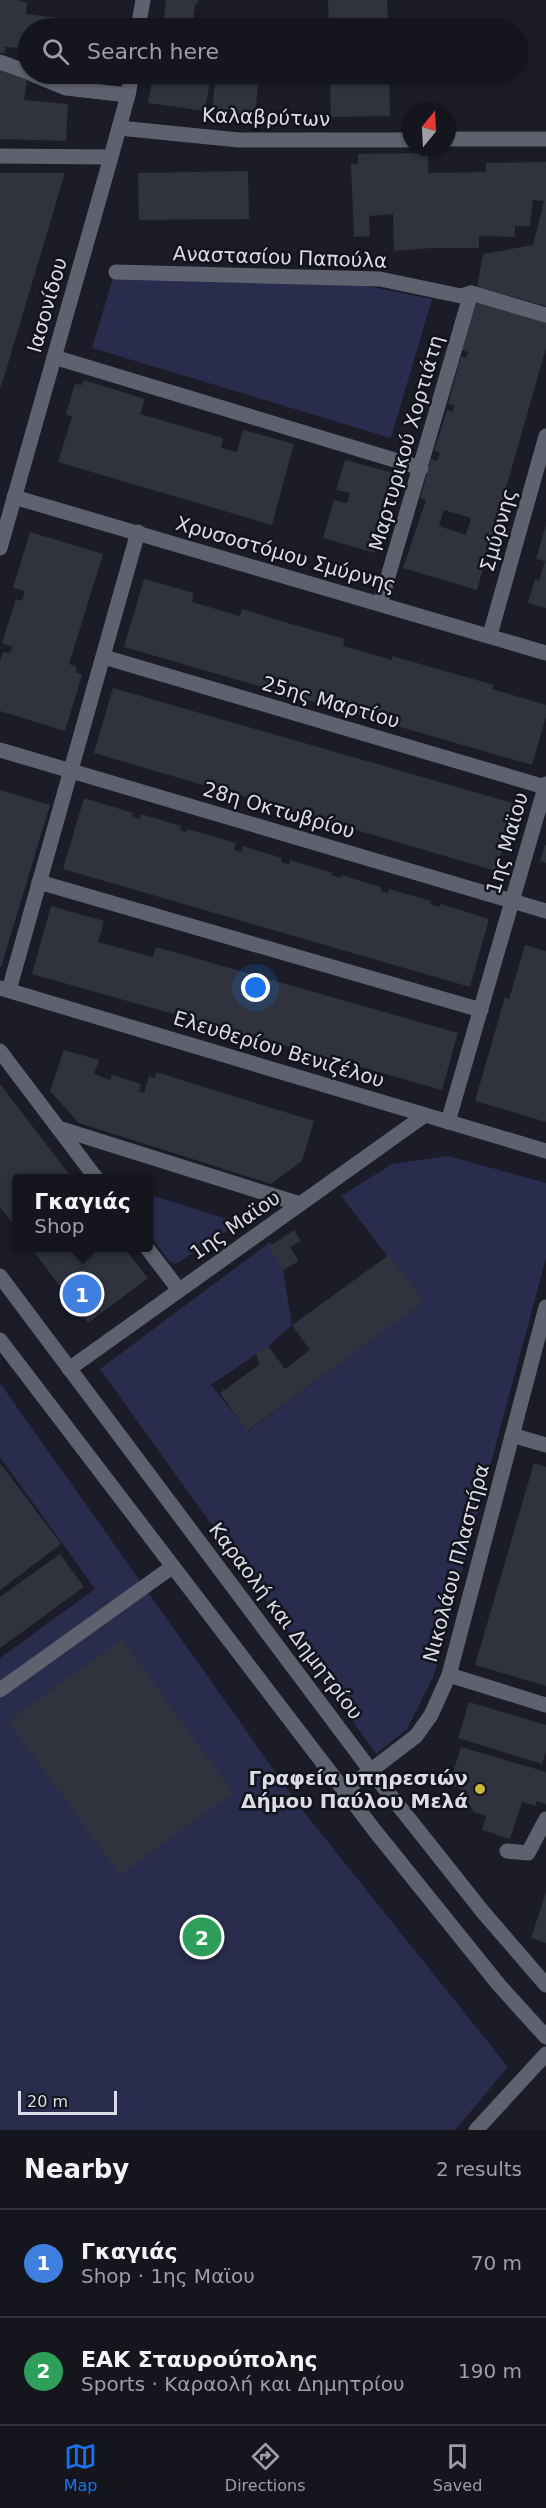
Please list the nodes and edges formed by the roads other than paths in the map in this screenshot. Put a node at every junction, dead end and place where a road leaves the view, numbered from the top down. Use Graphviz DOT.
graph roads {
  1 [pos="143,0"];
  2 [pos="140,18"];
  3 [pos="0,62"];
  4 [pos="18,69"];
  5 [pos="56,84"];
  6 [pos="131,84"];
  7 [pos="129,95"];
  8 [pos="119,128"];
  9 [pos="546,138"];
  10 [pos="402,140"];
  11 [pos="456,140"];
  12 [pos="0,156"];
  13 [pos="111,157"];
  14 [pos="116,272"];
  15 [pos="471,293"];
  16 [pos="546,315"];
  17 [pos="54,357"];
  18 [pos="546,436"];
  19 [pos="421,468"];
  20 [pos="15,497"];
  21 [pos="138,532"];
  22 [pos="0,548"];
  23 [pos="380,604"];
  24 [pos="490,635"];
  25 [pos="546,653"];
  26 [pos="104,657"];
  27 [pos="0,750"];
  28 [pos="72,771"];
  29 [pos="546,786"];
  30 [pos="39,882"];
  31 [pos="512,901"];
  32 [pos="546,910"];
  33 [pos="5,989"];
  34 [pos="481,1010"];
  35 [pos="0,1051"];
  36 [pos="425,1115"];
  37 [pos="448,1122"];
  38 [pos="58,1128"];
  39 [pos="546,1151"];
  40 [pos="92,1174"];
  41 [pos="300,1204"];
  42 [pos="150,1252"];
  43 [pos="0,1276"];
  44 [pos="179,1290"];
  45 [pos="546,1307"];
  46 [pos="0,1340"];
  47 [pos="69,1370"];
  48 [pos="512,1435"];
  49 [pos="546,1445"];
  50 [pos="172,1567"];
  51 [pos="449,1675"];
  52 [pos="0,1690"];
  53 [pos="546,1705"];
  54 [pos="371,1771"];
  55 [pos="344,1791"];
  56 [pos="546,1819"];
  57 [pos="507,1851"];
  58 [pos="546,1985"];
  59 [pos="546,2037"];
  60 [pos="546,2054"];
  61 [pos="476,2130"];
  1 -- 2 [label="street"];
  3 -- 4 [label="street"];
  5 -- 7 [label="street"];
  6 -- 7 [label="street, Ιασονίδου"];
  7 -- 8 [label="street, Ιασονίδου"];
  8 -- 10 [label="street, Καλαβρύτων"];
  8 -- 13 [label="street, Ιασονίδου"];
  9 -- 11 [label="street"];
  12 -- 13 [label="street"];
  13 -- 17 [label="street, Ιασονίδου"];
  14 -- 15 [label="street, Αναστασίου Παπούλα"];
  15 -- 16 [label="street, Αναστασίου Παπούλα"];
  15 -- 19 [label="street, Μαρτυρικού Χορτιάτη"];
  17 -- 19 [label="street"];
  17 -- 20 [label="street, Ιασονίδου"];
  18 -- 24 [label="street, Σμύρνης"];
  19 -- 23 [label="street, Μαρτυρικού Χορτιάτη"];
  20 -- 21 [label="street, Χρυσοστόμου Σμύρνης"];
  20 -- 22 [label="street, Ιασονίδου"];
  21 -- 23 [label="street, Χρυσοστόμου Σμύρνης"];
  21 -- 26 [label="street"];
  23 -- 24 [label="street, Χρυσοστόμου Σμύρνης"];
  24 -- 25 [label="street, Χρυσοστόμου Σμύρνης"];
  26 -- 28 [label="street"];
  26 -- 29 [label="street, 25ης Μαρτίου"];
  27 -- 28 [label="street, 28η Οκτωβρίου"];
  28 -- 30 [label="street"];
  28 -- 31 [label="street, 28η Οκτωβρίου"];
  29 -- 31 [label="street, 1ης Μαϊου"];
  30 -- 33 [label="street"];
  30 -- 34 [label="street"];
  31 -- 32 [label="street, 28η Οκτωβρίου"];
  31 -- 34 [label="street, 1ης Μαϊου"];
  33 -- 36 [label="street, Ελευθερίου Βενιζέλου"];
  34 -- 37 [label="street, 1ης Μαϊου"];
  35 -- 38 [label="street"];
  36 -- 37 [label="street, Ελευθερίου Βενιζέλου"];
  36 -- 41 [label="street, 1ης Μαϊου"];
  37 -- 39 [label="street, Ελευθερίου Βενιζέλου"];
  38 -- 40 [label="street"];
  38 -- 41 [label="street"];
  41 -- 44 [label="street, 1ης Μαϊου"];
  42 -- 44 [label="street"];
  43 -- 47 [label="street, Καραολή και Δημητρίου"];
  44 -- 47 [label="street, 1ης Μαϊου"];
  45 -- 48 [label="street, Νικολάου Πλαστήρα"];
  46 -- 50 [label="street"];
  47 -- 54 [label="street, Καραολή και Δημητρίου"];
  48 -- 49 [label="street"];
  48 -- 51 [label="street, Νικολάου Πλαστήρα"];
  50 -- 52 [label="street"];
  50 -- 55 [label="street"];
  51 -- 53 [label="street"];
  51 -- 54 [label="street, Νικολάου Πλαστήρα"];
  54 -- 55 [label="street, Νικολάου Πλαστήρα"];
  54 -- 58 [label="street, Καραολή και Δημητρίου"];
  55 -- 59 [label="street"];
  56 -- 57 [label="street"];
  60 -- 61 [label="street"];
}
